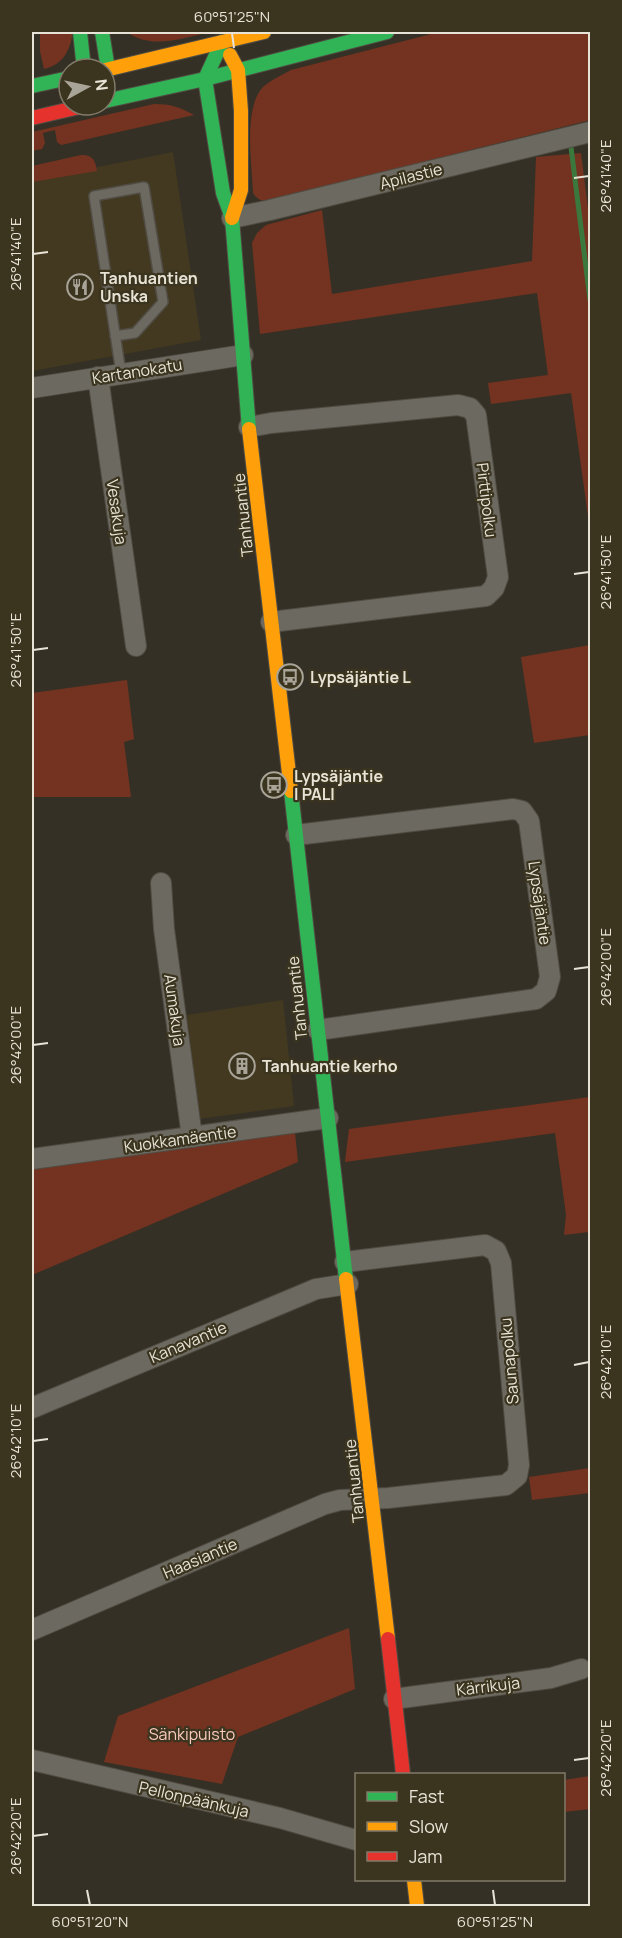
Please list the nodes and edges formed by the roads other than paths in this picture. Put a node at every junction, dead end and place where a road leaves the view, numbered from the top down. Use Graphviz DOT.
graph roads {
  1 [pos="80,32"];
  2 [pos="102,32"];
  3 [pos="264,32"];
  4 [pos="387,32"];
  5 [pos="222,42"];
  6 [pos="83,57"];
  7 [pos="104,57"];
  8 [pos="117,69"];
  9 [pos="238,70"];
  10 [pos="205,79"];
  11 [pos="57,81"];
  12 [pos="32,86"];
  13 [pos="117,98"];
  14 [pos="57,112"];
  15 [pos="32,118"];
  16 [pos="591,132"];
  17 [pos="232,218"];
  18 [pos="116,336"];
  19 [pos="243,355"];
  20 [pos="121,373"];
  21 [pos="98,377"];
  22 [pos="32,388"];
  23 [pos="249,427"];
  24 [pos="272,622"];
  25 [pos="136,646"];
  26 [pos="296,835"];
  27 [pos="160,883"];
  28 [pos="318,1030"];
  29 [pos="328,1118"];
  30 [pos="192,1137"];
  31 [pos="32,1160"];
  32 [pos="345,1262"];
  33 [pos="348,1284"];
  34 [pos="32,1408"];
  35 [pos="372,1499"];
  36 [pos="32,1630"];
  37 [pos="581,1669"];
  38 [pos="394,1699"];
  39 [pos="32,1760"];
  40 [pos="403,1773"];
  41 [pos="355,1839"];
  42 [pos="414,1881"];
  43 [pos="417,1906"];
  1 -- 6 [label="street"];
  2 -- 7 [label="street"];
  3 -- 5 [label="street"];
  4 -- 9 [label="street"];
  5 -- 8 [label="street"];
  5 -- 9 [label="street, Tanhuantie"];
  5 -- 10 [label="street"];
  9 -- 10 [label="street"];
  9 -- 17 [label="street, Tanhuantie"];
  10 -- 13 [label="street"];
  10 -- 17 [label="street, Tanhuantie"];
  11 -- 12 [label="street"];
  14 -- 15 [label="street"];
  16 -- 17 [label="street, Apilastie"];
  17 -- 19 [label="street, Tanhuantie"];
  18 -- 18 [label="lane"];
  18 -- 20 [label="lane"];
  19 -- 20 [label="street, Kartanokatu"];
  19 -- 23 [label="street, Tanhuantie"];
  20 -- 21 [label="street, Kartanokatu"];
  21 -- 22 [label="street, Kartanokatu"];
  21 -- 25 [label="street, Vesakuja"];
  23 -- 24 [label="street, Tanhuantie"];
  23 -- 24 [label="street, Pirttipolku"];
  24 -- 26 [label="street, Tanhuantie"];
  26 -- 28 [label="street, Tanhuantie"];
  26 -- 28 [label="street, Lypsäjäntie"];
  27 -- 30 [label="street, Aumakuja"];
  28 -- 29 [label="street, Tanhuantie"];
  29 -- 30 [label="street, Kuokkamäentie"];
  29 -- 32 [label="street, Tanhuantie"];
  30 -- 31 [label="street, Kuokkamäentie"];
  32 -- 33 [label="street, Tanhuantie"];
  32 -- 35 [label="street, Saunapolku"];
  33 -- 34 [label="street, Kanavantie"];
  33 -- 35 [label="street, Tanhuantie"];
  35 -- 36 [label="street, Haasiantie"];
  35 -- 38 [label="street, Tanhuantie"];
  37 -- 38 [label="street, Kärrikuja"];
  38 -- 40 [label="street, Tanhuantie"];
  39 -- 41 [label="street, Pellonpäänkuja"];
  42 -- 43 [label="street"];
}
